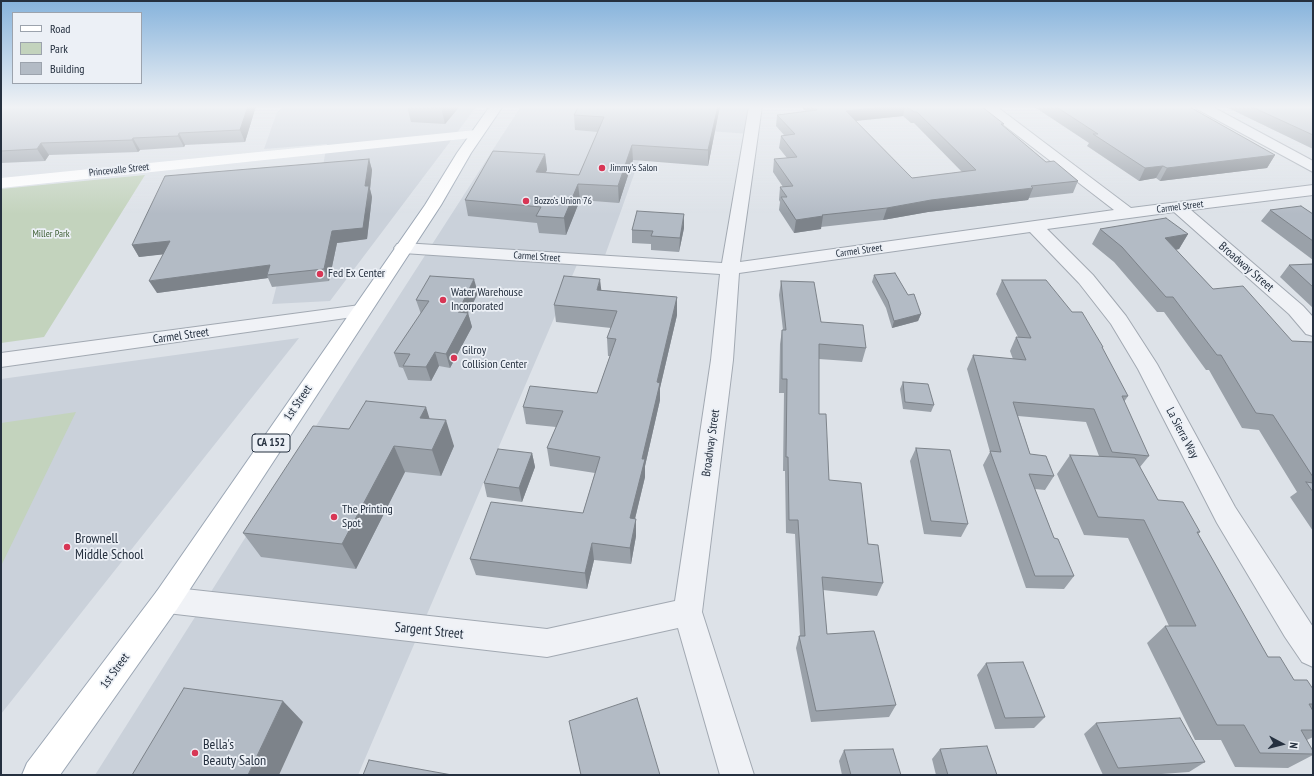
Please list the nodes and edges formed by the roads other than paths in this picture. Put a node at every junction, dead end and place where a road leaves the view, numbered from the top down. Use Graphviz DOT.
graph roads {
  1 [pos="396,142"];
  2 [pos="471,142"];
  3 [pos="749,142"];
  4 [pos="1035,142"];
  5 [pos="1268,142"];
  6 [pos="1313,167"];
  7 [pos="1,183"];
  8 [pos="1310,193"];
  9 [pos="1178,207"];
  10 [pos="1128,213"];
  11 [pos="1034,226"];
  12 [pos="403,248"];
  13 [pos="730,269"];
  14 [pos="360,311"];
  15 [pos="1313,329"];
  16 [pos="1,360"];
  17 [pos="167,600"];
  18 [pos="688,612"];
  19 [pos="1313,652"];
  20 [pos="39,775"];
  21 [pos="738,775"];
  1 -- 7 [label="main road, Princevalle Street"];
  2 -- 12 [label="main road, 1st Street / CA 152"];
  3 -- 13 [label="street, Broadway Street"];
  4 -- 10 [label="street"];
  5 -- 6 [label="street"];
  8 -- 9 [label="street, Carmel Street"];
  9 -- 10 [label="street, Carmel Street"];
  9 -- 15 [label="street, Broadway Street"];
  10 -- 11 [label="street, Carmel Street"];
  11 -- 13 [label="street, Carmel Street"];
  11 -- 19 [label="street, La Sierra Way"];
  12 -- 13 [label="street, Carmel Street"];
  12 -- 14 [label="main road, 1st Street / CA 152"];
  13 -- 18 [label="street, Broadway Street"];
  14 -- 16 [label="street, Carmel Street"];
  14 -- 17 [label="main road, 1st Street / CA 152"];
  17 -- 18 [label="street, Sargent Street"];
  17 -- 20 [label="main road, 1st Street / CA 152"];
  18 -- 21 [label="street, Broadway Street"];
}
